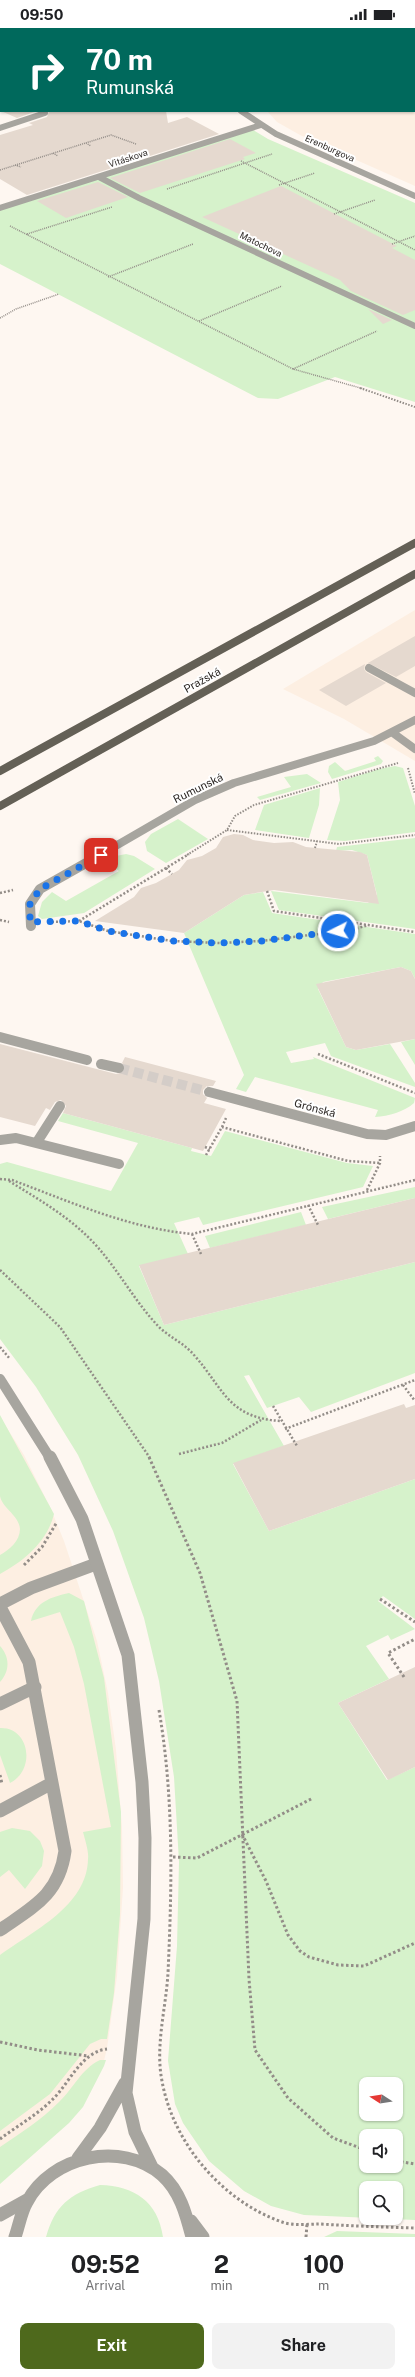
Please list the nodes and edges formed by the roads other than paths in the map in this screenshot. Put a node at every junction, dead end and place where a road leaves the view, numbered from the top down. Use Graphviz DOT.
graph roads {
  1 [pos="242,112"];
  2 [pos="45,113"];
  3 [pos="262,126"];
  4 [pos="0,128"];
  5 [pos="99,177"];
  6 [pos="415,196"];
  7 [pos="0,208"];
  8 [pos="415,326"];
  9 [pos="415,543"];
  10 [pos="415,574"];
  11 [pos="369,668"];
  12 [pos="415,693"];
  13 [pos="415,720"];
  14 [pos="393,733"];
  15 [pos="415,749"];
  16 [pos="0,771"];
  17 [pos="0,806"];
  18 [pos="30,924"];
  19 [pos="0,1037"];
  20 [pos="86,1063"];
  21 [pos="101,1064"];
  22 [pos="119,1068"];
  23 [pos="209,1092"];
  24 [pos="60,1106"];
  25 [pos="415,1126"];
  26 [pos="0,1140"];
  27 [pos="37,1142"];
  28 [pos="119,1164"];
  29 [pos="0,1379"];
  30 [pos="96,1564"];
  31 [pos="0,1604"];
  32 [pos="0,1607"];
  33 [pos="35,1687"];
  34 [pos="0,1704"];
  35 [pos="52,1783"];
  36 [pos="0,1811"];
  37 [pos="0,1930"];
  38 [pos="126,2081"];
  39 [pos="78,2158"];
  40 [pos="152,2167"];
  41 [pos="27,2200"];
  42 [pos="0,2215"];
  43 [pos="191,2221"];
  44 [pos="15,2237"];
  45 [pos="192,2237"];
  46 [pos="203,2237"];
  1 -- 3 [label="street, Erenburgova"];
  2 -- 4 [label="street"];
  3 -- 5 [label="street, Vitáskova"];
  3 -- 6 [label="street, Erenburgova"];
  5 -- 7 [label="street, Vitáskova"];
  5 -- 8 [label="street, Matochova"];
  9 -- 16 [label="main road, Pražská"];
  10 -- 17 [label="main road, Pražská"];
  11 -- 12 [label="street"];
  13 -- 14 [label="street, Rumunská"];
  14 -- 15 [label="street"];
  14 -- 18 [label="street, Rumunská"];
  19 -- 20 [label="street"];
  21 -- 22 [label="street"];
  23 -- 25 [label="street, Grónská"];
  24 -- 27 [label="street"];
  26 -- 27 [label="street"];
  27 -- 28 [label="street"];
  29 -- 30 [label="street"];
  30 -- 31 [label="street"];
  30 -- 38 [label="street"];
  32 -- 33 [label="street"];
  33 -- 34 [label="street"];
  33 -- 35 [label="street"];
  35 -- 36 [label="street"];
  35 -- 37 [label="street"];
  38 -- 39 [label="street"];
  38 -- 40 [label="street"];
  39 -- 40 [label="street"];
  39 -- 41 [label="street"];
  40 -- 43 [label="street"];
  41 -- 42 [label="street"];
  41 -- 44 [label="street"];
  43 -- 45 [label="street"];
  43 -- 46 [label="street"];
}
